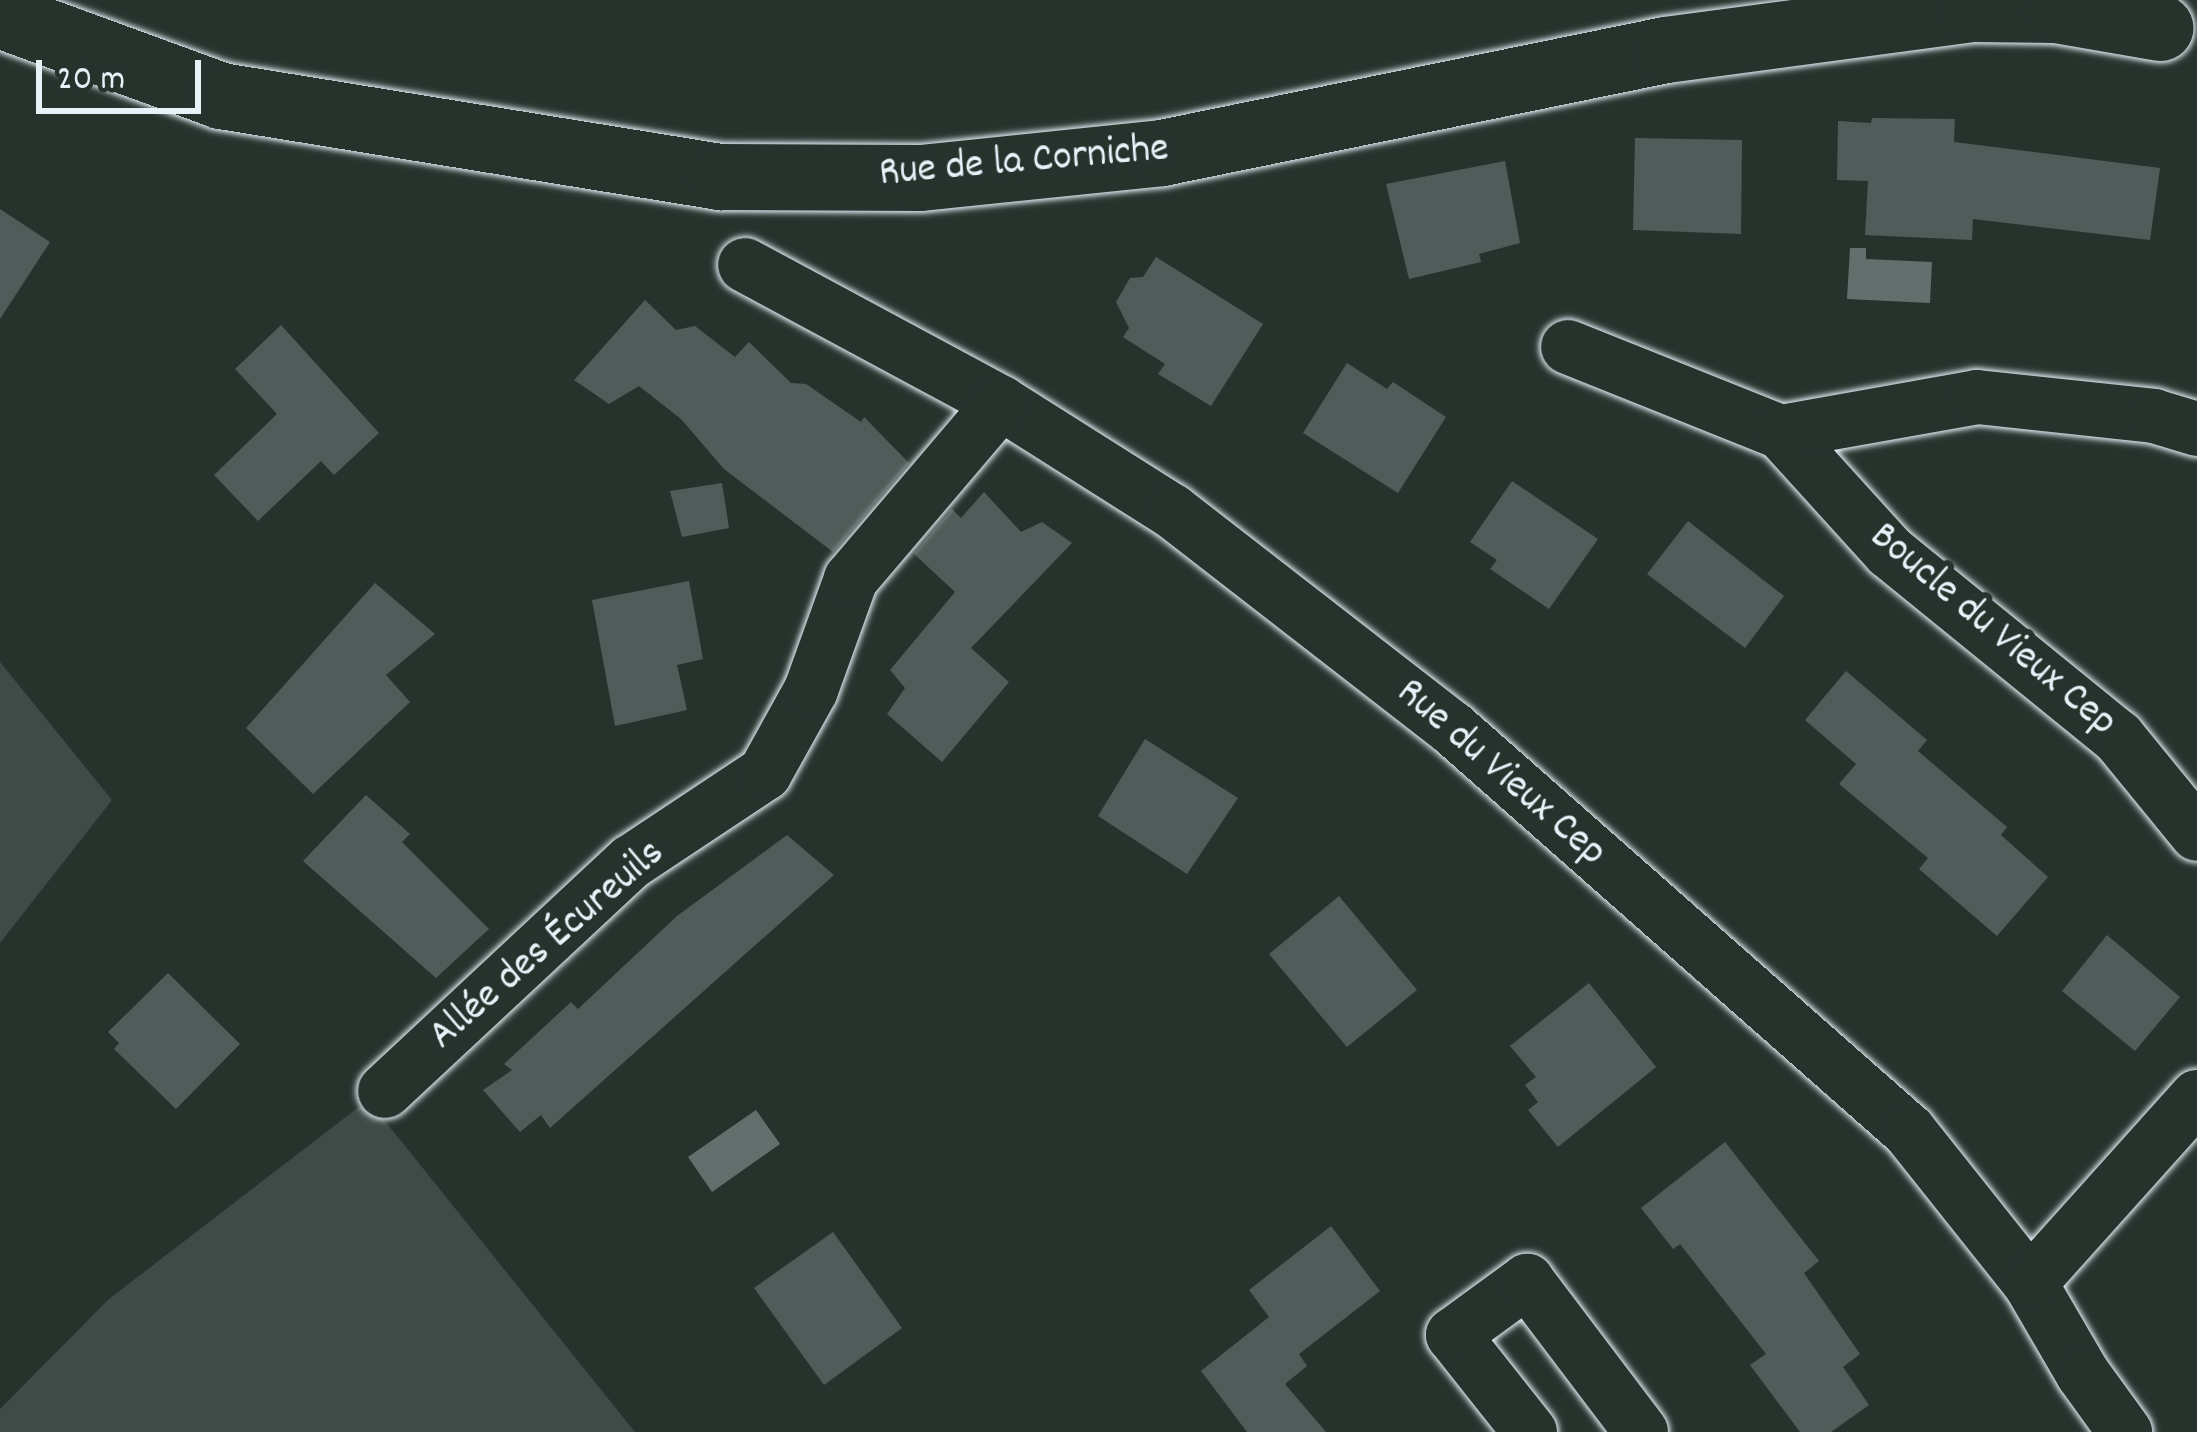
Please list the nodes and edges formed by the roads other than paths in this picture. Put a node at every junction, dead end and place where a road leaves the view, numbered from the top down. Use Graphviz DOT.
graph roads {
  1 [pos="1966,4"];
  2 [pos="2070,5"];
  3 [pos="0,15"];
  4 [pos="2170,27"];
  5 [pos="745,265"];
  6 [pos="1568,347"];
  7 [pos="1001,403"];
  8 [pos="2197,429"];
  9 [pos="1781,432"];
  10 [pos="2197,834"];
  11 [pos="386,1091"];
  12 [pos="2197,1097"];
  13 [pos="2030,1282"];
  14 [pos="1530,1432"];
  15 [pos="1641,1432"];
  16 [pos="2125,1432"];
  1 -- 2 [label="main road, Rue de la Corniche"];
  1 -- 3 [label="main road, Rue de la Corniche"];
  2 -- 4 [label="main road, Rue de la Corniche"];
  5 -- 7 [label="street, Rue du Vieux Cep"];
  6 -- 9 [label="street, Boucle du Vieux Cep"];
  7 -- 11 [label="street, Allée des Écureuils"];
  7 -- 13 [label="street, Rue du Vieux Cep"];
  8 -- 9 [label="street"];
  9 -- 10 [label="street, Boucle du Vieux Cep"];
  12 -- 13 [label="street"];
  13 -- 16 [label="street, Rue du Vieux Cep"];
  14 -- 15 [label="street"];
}
